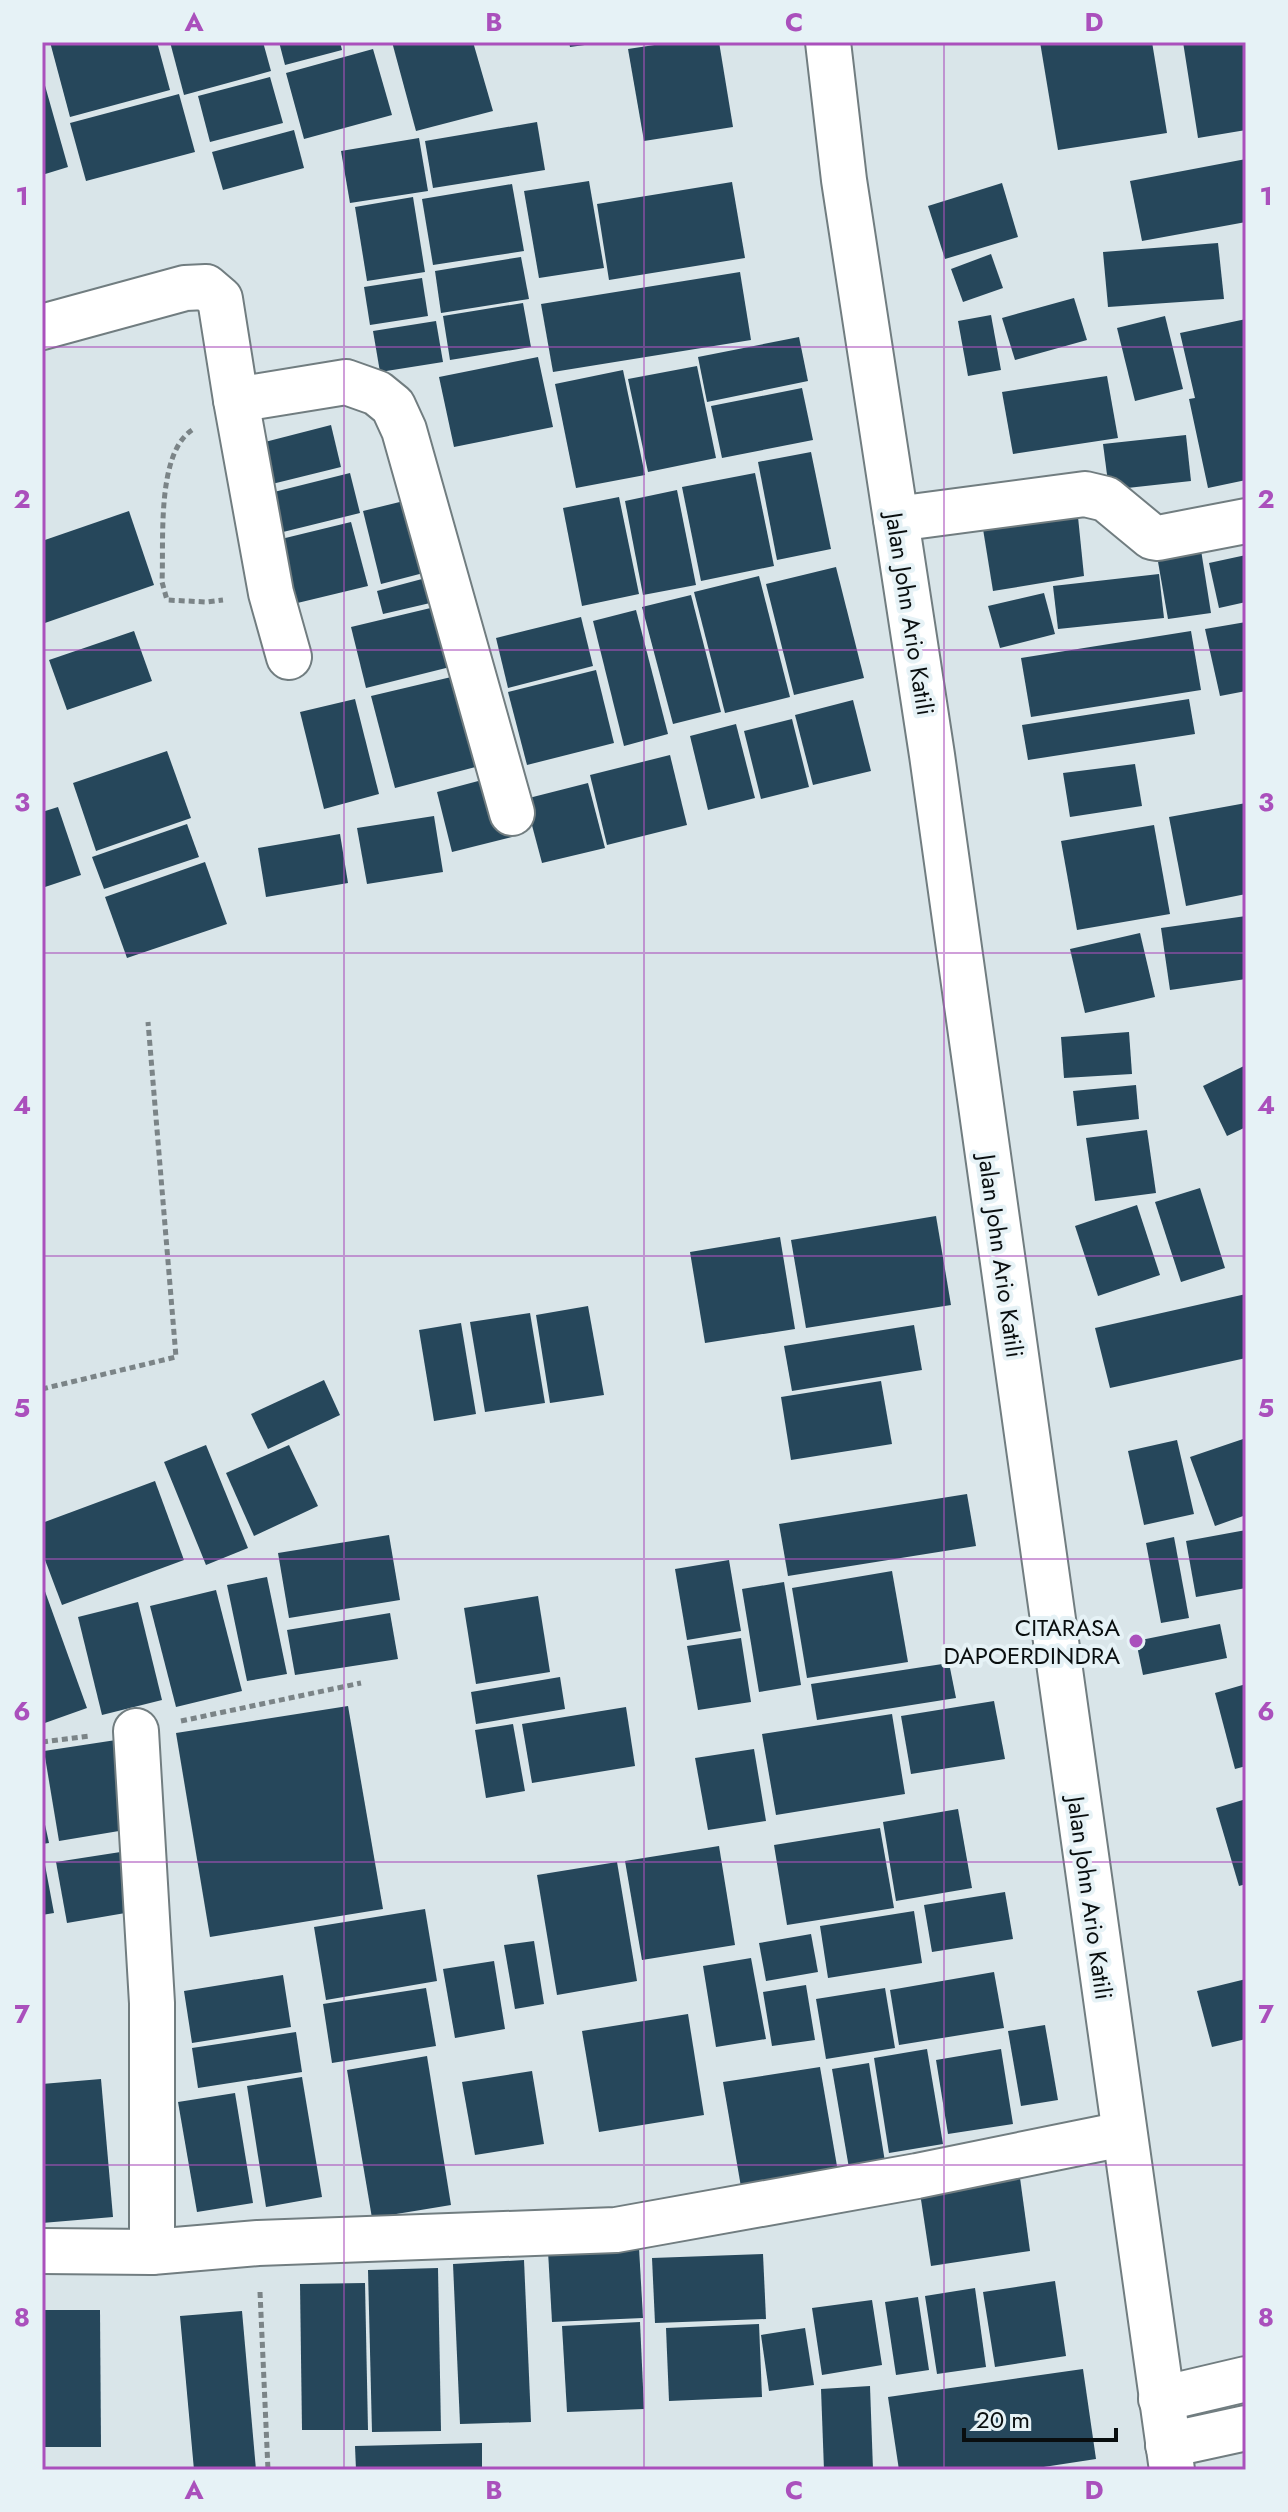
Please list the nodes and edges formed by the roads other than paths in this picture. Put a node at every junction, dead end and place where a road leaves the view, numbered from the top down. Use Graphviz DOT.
graph roads {
  1 [pos="828,42"];
  2 [pos="42,327"];
  3 [pos="236,400"];
  4 [pos="896,519"];
  5 [pos="1246,521"];
  6 [pos="289,657"];
  7 [pos="512,813"];
  8 [pos="136,1731"];
  9 [pos="1123,2134"];
  10 [pos="42,2251"];
  11 [pos="152,2252"];
  12 [pos="1246,2379"];
  13 [pos="1161,2399"];
  14 [pos="1246,2428"];
  15 [pos="1170,2458"];
  1 -- 4 [label="street, Jalan John Ario Katili"];
  2 -- 3 [label="street"];
  3 -- 6 [label="street"];
  3 -- 7 [label="street"];
  4 -- 5 [label="street"];
  4 -- 9 [label="street, Jalan John Ario Katili"];
  8 -- 11 [label="street"];
  9 -- 11 [label="street"];
  9 -- 13 [label="street, Jalan John Ario Katili"];
  10 -- 11 [label="street"];
  12 -- 13 [label="street"];
  13 -- 15 [label="street, Jalan John Ario Katili"];
  14 -- 15 [label="street"];
}
